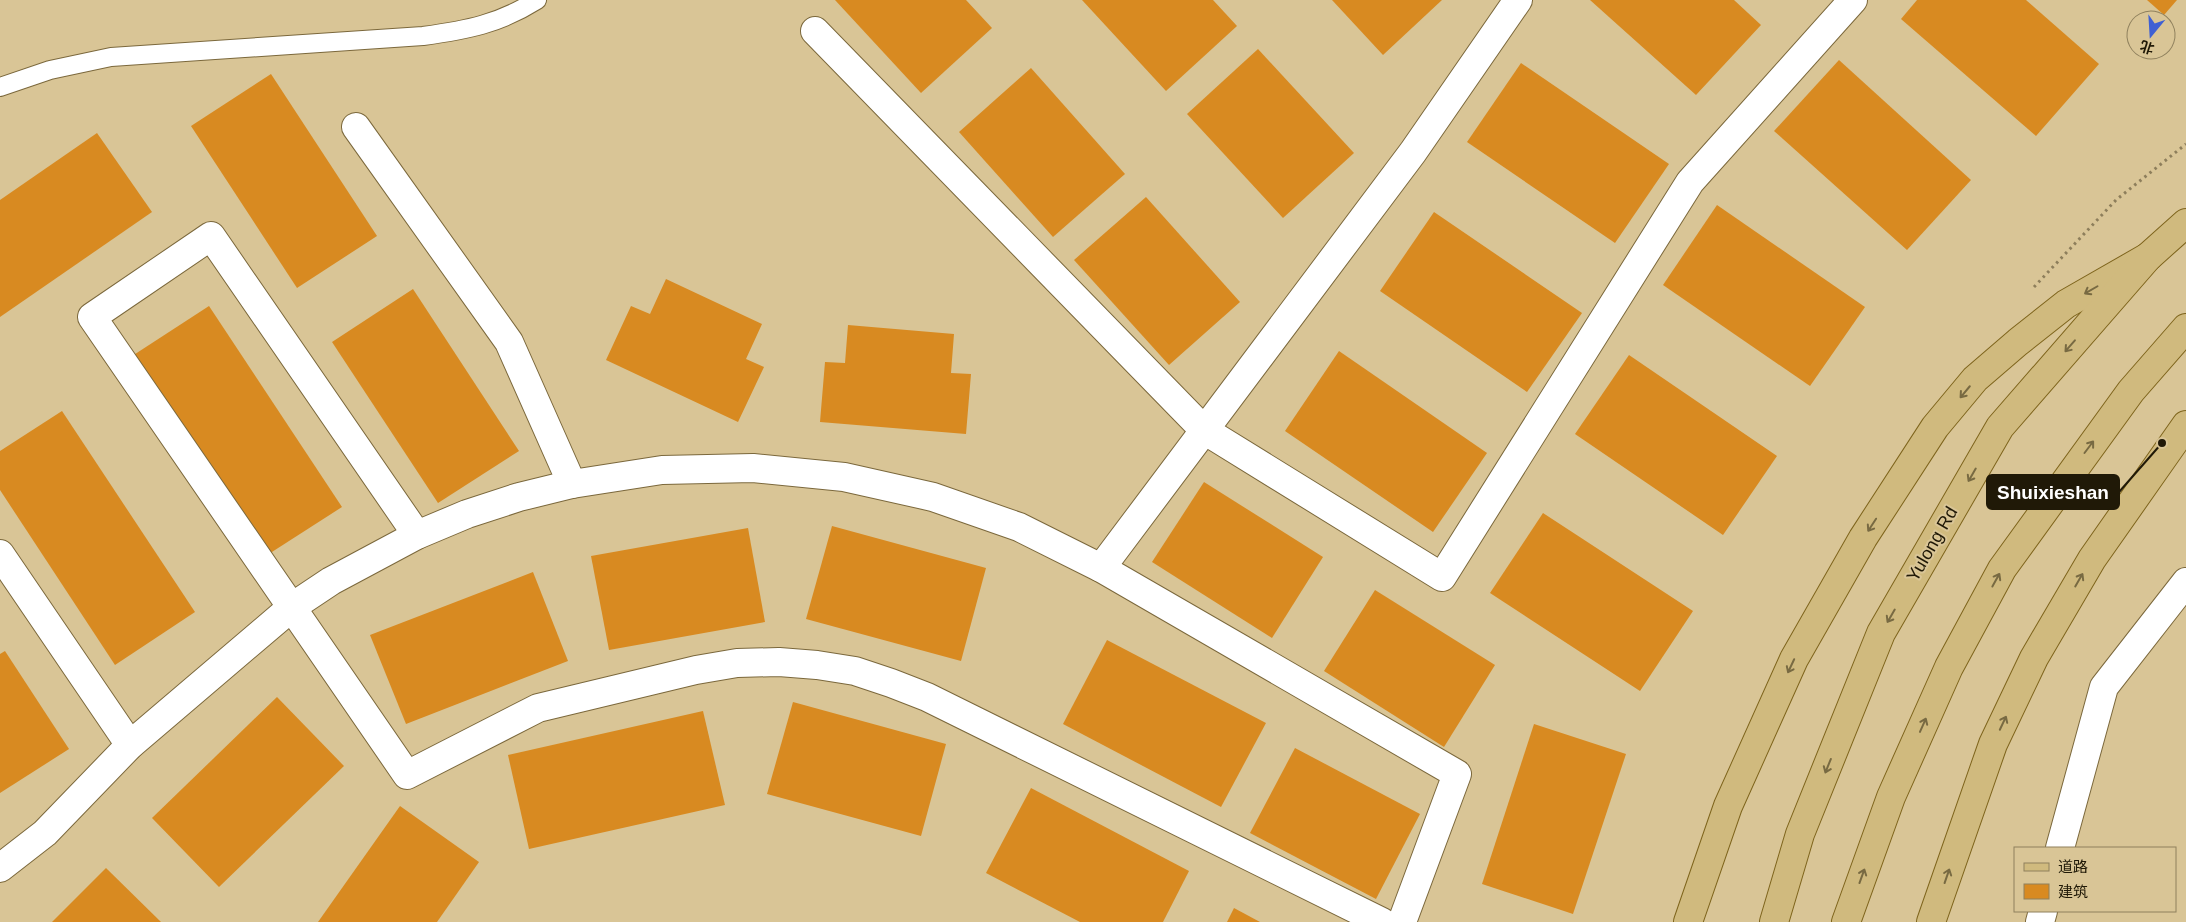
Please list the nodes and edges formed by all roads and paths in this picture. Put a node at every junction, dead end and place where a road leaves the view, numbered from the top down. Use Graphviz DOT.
graph roads {
  1 [pos="537,0"];
  2 [pos="1518,0"];
  3 [pos="1853,0"];
  4 [pos="815,31"];
  5 [pos="0,87"];
  6 [pos="356,127"];
  7 [pos="2186,223"];
  8 [pos="2148,257"];
  9 [pos="2186,328"];
  10 [pos="2186,425"];
  11 [pos="1204,430"];
  12 [pos="572,484"];
  13 [pos="417,535"];
  14 [pos="0,554"];
  15 [pos="1100,568"];
  16 [pos="2186,582"];
  17 [pos="292,607"];
  18 [pos="130,745"];
  19 [pos="2060,847"];
  20 [pos="0,868"];
  21 [pos="1382,922"];
  22 [pos="1402,922"];
  23 [pos="1688,922"];
  24 [pos="1774,922"];
  25 [pos="1846,922"];
  26 [pos="1931,922"];
  1 -- 5 [label="lane"];
  2 -- 11 [label="street"];
  3 -- 11 [label="street"];
  4 -- 11 [label="street"];
  6 -- 12 [label="street"];
  7 -- 8 [label="main road, Yulong Rd"];
  8 -- 23 [label="main road, one-way"];
  8 -- 24 [label="main road, Yulong Rd, one-way"];
  25 -- 9 [label="main road, one-way"];
  26 -- 10 [label="main road, one-way"];
  11 -- 15 [label="street"];
  12 -- 13 [label="street"];
  12 -- 15 [label="street"];
  13 -- 17 [label="street"];
  13 -- 17 [label="street"];
  14 -- 18 [label="street"];
  15 -- 22 [label="street"];
  16 -- 19 [label="street"];
  17 -- 18 [label="street"];
  17 -- 21 [label="street"];
  18 -- 20 [label="street"];
}
